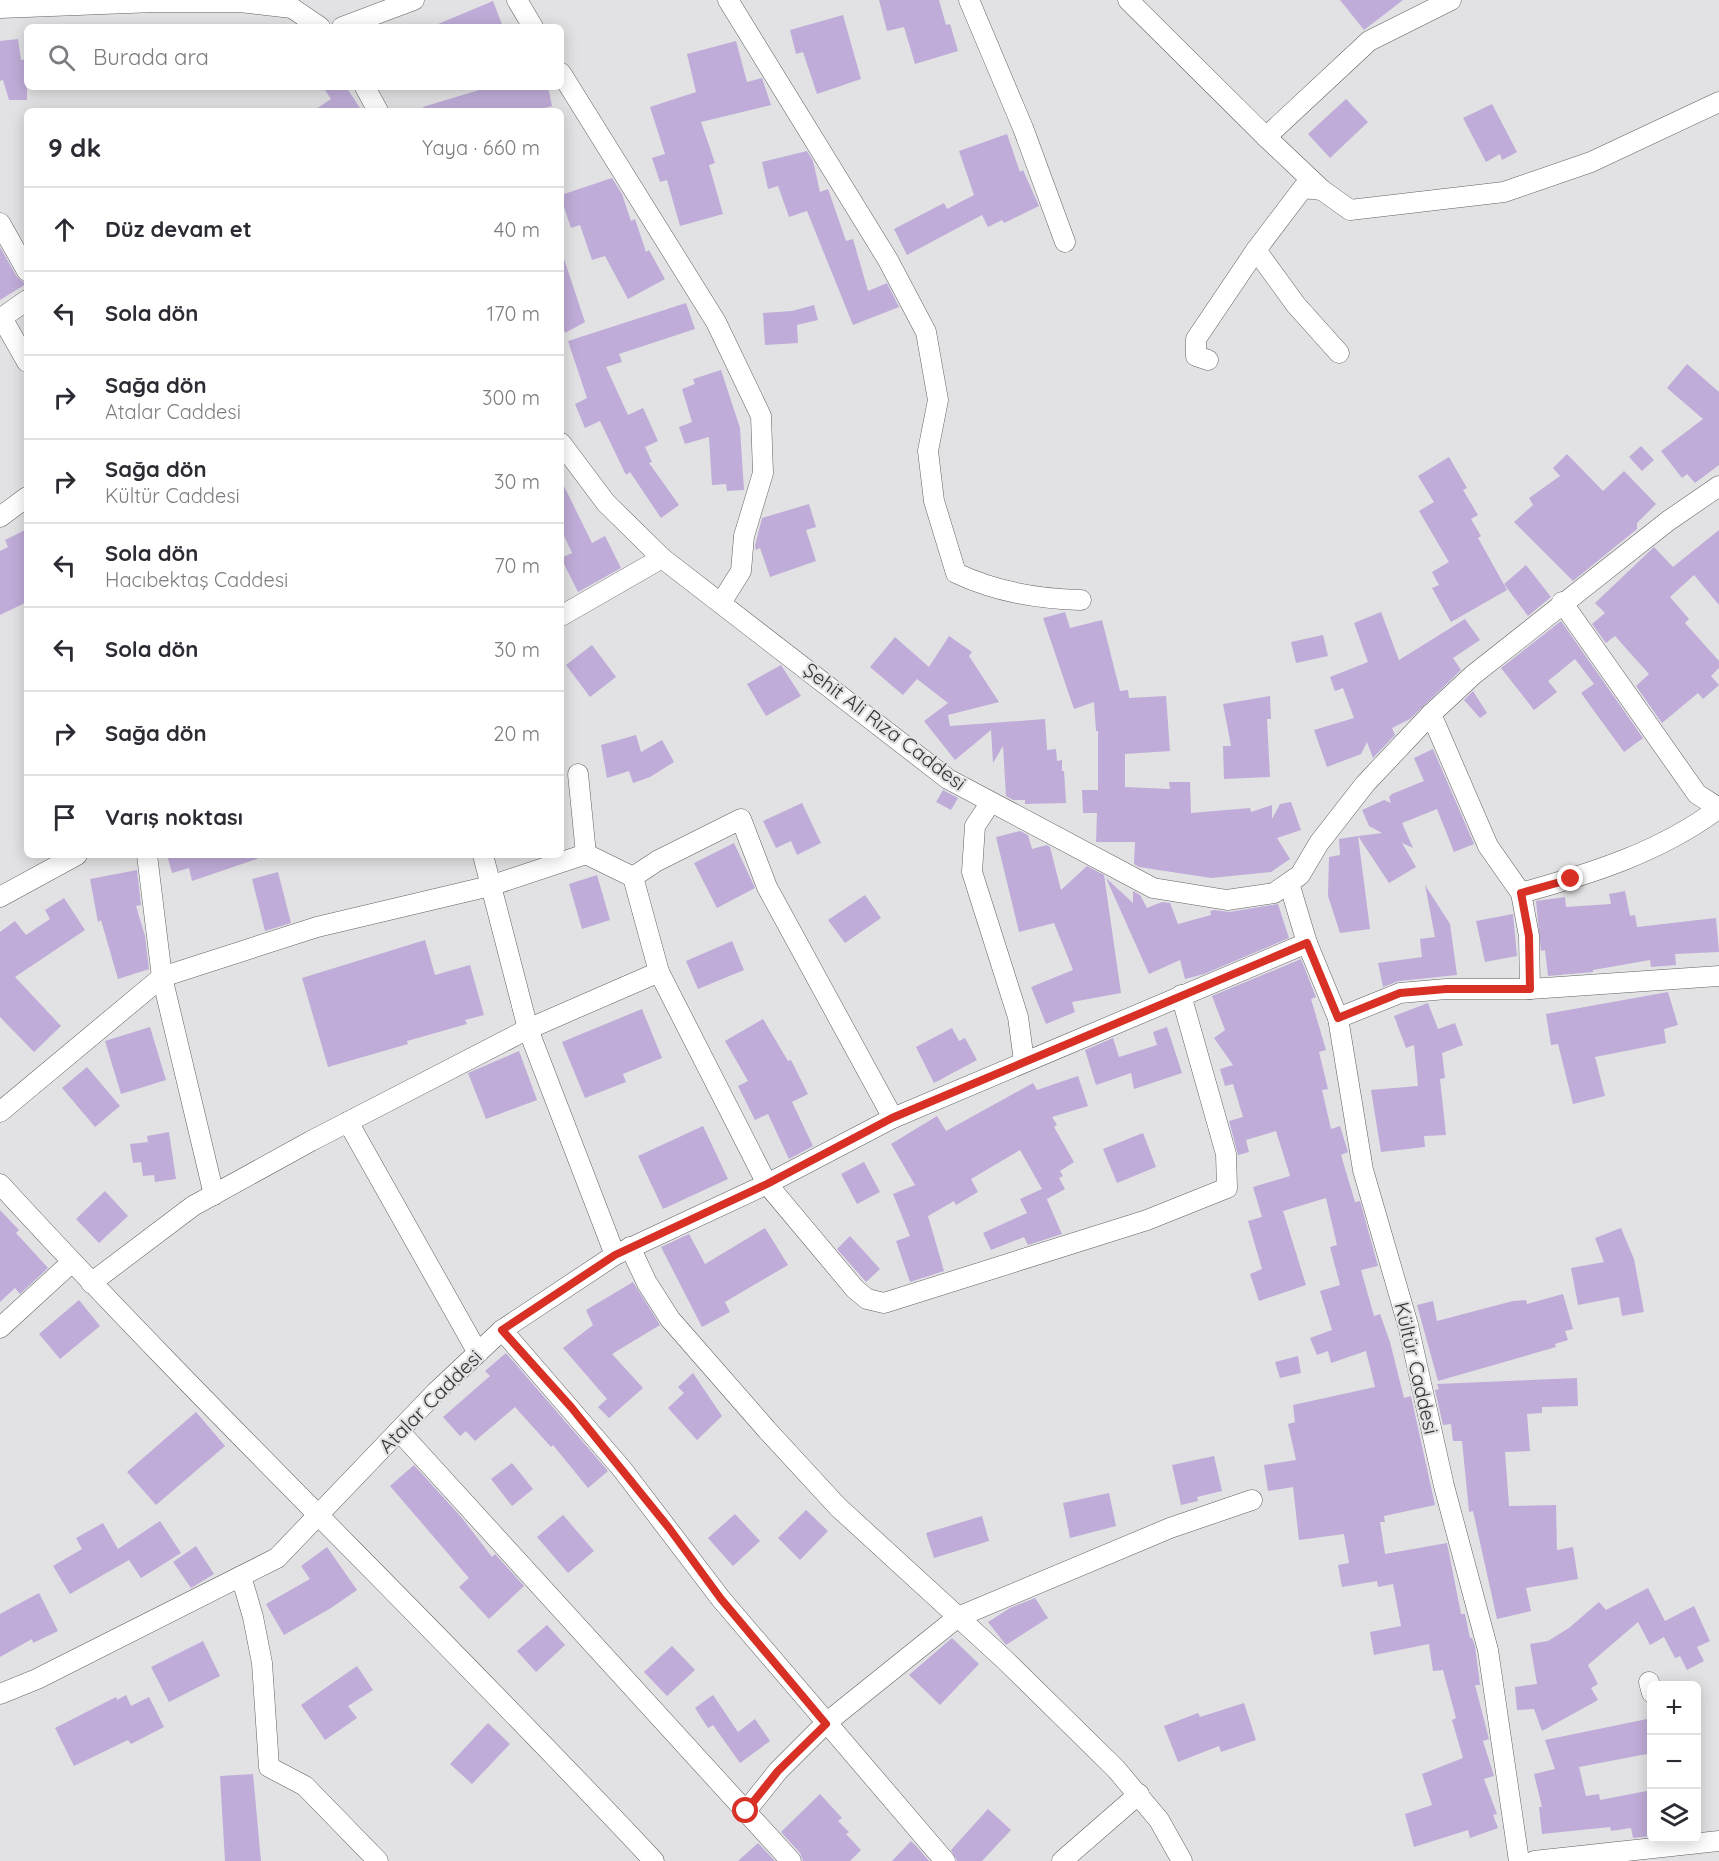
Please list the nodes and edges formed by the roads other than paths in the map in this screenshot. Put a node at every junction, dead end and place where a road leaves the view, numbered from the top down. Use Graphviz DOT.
graph roads {
  1 [pos="414,0"];
  2 [pos="517,0"];
  3 [pos="728,0"];
  4 [pos="969,0"];
  5 [pos="1128,0"];
  6 [pos="1451,0"];
  7 [pos="0,8"];
  8 [pos="316,24"];
  9 [pos="350,24"];
  10 [pos="531,24"];
  11 [pos="564,78"];
  12 [pos="366,90"];
  13 [pos="1719,102"];
  14 [pos="376,108"];
  15 [pos="1266,137"];
  16 [pos="1322,190"];
  17 [pos="0,223"];
  18 [pos="1065,242"];
  19 [pos="1256,250"];
  20 [pos="24,266"];
  21 [pos="24,302"];
  22 [pos="1,319"];
  23 [pos="1340,353"];
  24 [pos="24,357"];
  25 [pos="1208,360"];
  26 [pos="564,447"];
  27 [pos="1719,486"];
  28 [pos="24,500"];
  29 [pos="0,517"];
  30 [pos="662,558"];
  31 [pos="1081,600"];
  32 [pos="1562,602"];
  33 [pos="721,603"];
  34 [pos="564,614"];
  35 [pos="1431,714"];
  36 [pos="578,774"];
  37 [pos="992,802"];
  38 [pos="1719,808"];
  39 [pos="586,854"];
  40 [pos="71,858"];
  41 [pos="147,858"];
  42 [pos="484,858"];
  43 [pos="633,877"];
  44 [pos="1295,879"];
  45 [pos="490,886"];
  46 [pos="1521,893"];
  47 [pos="1,896"];
  48 [pos="1307,943"];
  49 [pos="659,972"];
  50 [pos="1719,976"];
  51 [pos="162,977"];
  52 [pos="1530,989"];
  53 [pos="1181,994"];
  54 [pos="1338,1018"];
  55 [pos="528,1029"];
  56 [pos="1024,1061"];
  57 [pos="0,1112"];
  58 [pos="892,1118"];
  59 [pos="348,1122"];
  60 [pos="0,1184"];
  61 [pos="767,1184"];
  62 [pos="214,1195"];
  63 [pos="623,1251"];
  64 [pos="72,1262"];
  65 [pos="91,1283"];
  66 [pos="0,1328"];
  67 [pos="502,1330"];
  68 [pos="478,1353"];
  69 [pos="399,1431"];
  70 [pos="1252,1500"];
  71 [pos="321,1515"];
  72 [pos="241,1576"];
  73 [pos="958,1617"];
  74 [pos="0,1694"];
  75 [pos="826,1724"];
  76 [pos="1139,1794"];
  77 [pos="746,1811"];
  78 [pos="1719,1841"];
  79 [pos="1678,1849"];
  80 [pos="378,1861"];
  81 [pos="654,1861"];
  82 [pos="791,1861"];
  83 [pos="945,1861"];
  84 [pos="1062,1861"];
  85 [pos="1182,1861"];
  86 [pos="1519,1861"];
  87 [pos="1534,1861"];
  1 -- 9 [label="street"];
  2 -- 10 [label="street"];
  3 -- 31 [label="street"];
  4 -- 18 [label="street"];
  5 -- 15 [label="street"];
  6 -- 15 [label="street"];
  7 -- 8 [label="street"];
  11 -- 33 [label="street"];
  12 -- 14 [label="street"];
  13 -- 16 [label="street"];
  15 -- 16 [label="street"];
  16 -- 19 [label="street"];
  17 -- 20 [label="street"];
  19 -- 23 [label="street"];
  19 -- 25 [label="street"];
  21 -- 22 [label="street"];
  22 -- 24 [label="street"];
  26 -- 30 [label="street, Şehit Ali Rıza Caddesi"];
  27 -- 32 [label="street"];
  28 -- 29 [label="street"];
  30 -- 33 [label="street, Şehit Ali Rıza Caddesi"];
  30 -- 34 [label="street"];
  32 -- 35 [label="street"];
  32 -- 38 [label="street"];
  33 -- 37 [label="street, Şehit Ali Rıza Caddesi"];
  35 -- 44 [label="street"];
  35 -- 46 [label="street"];
  36 -- 39 [label="street"];
  37 -- 44 [label="street, Şehit Ali Rıza Caddesi"];
  37 -- 56 [label="street"];
  38 -- 46 [label="street"];
  39 -- 43 [label="street"];
  39 -- 45 [label="street"];
  40 -- 47 [label="street"];
  41 -- 51 [label="street"];
  42 -- 45 [label="street"];
  43 -- 49 [label="street"];
  43 -- 58 [label="street"];
  44 -- 48 [label="street, Kültür Caddesi"];
  45 -- 51 [label="street"];
  45 -- 55 [label="street"];
  46 -- 52 [label="street"];
  48 -- 53 [label="street, Atalar Caddesi"];
  48 -- 54 [label="street, Kültür Caddesi"];
  49 -- 55 [label="street"];
  49 -- 61 [label="street"];
  50 -- 52 [label="street"];
  51 -- 57 [label="street"];
  51 -- 62 [label="street"];
  52 -- 54 [label="street"];
  53 -- 56 [label="street, Atalar Caddesi"];
  53 -- 61 [label="street"];
  54 -- 86 [label="street, Kültür Caddesi"];
  55 -- 59 [label="street"];
  55 -- 63 [label="street"];
  56 -- 58 [label="street, Atalar Caddesi"];
  58 -- 61 [label="street, Atalar Caddesi"];
  59 -- 62 [label="street"];
  59 -- 68 [label="street"];
  60 -- 64 [label="street"];
  61 -- 63 [label="street, Atalar Caddesi"];
  62 -- 65 [label="street"];
  63 -- 67 [label="street, Atalar Caddesi"];
  63 -- 73 [label="street"];
  64 -- 65 [label="street"];
  64 -- 66 [label="street"];
  65 -- 71 [label="street"];
  67 -- 68 [label="street, Atalar Caddesi"];
  67 -- 75 [label="street"];
  68 -- 69 [label="street, Atalar Caddesi"];
  69 -- 71 [label="street, Atalar Caddesi"];
  69 -- 77 [label="street"];
  70 -- 73 [label="street"];
  71 -- 72 [label="street, Atalar Caddesi"];
  71 -- 81 [label="street"];
  72 -- 74 [label="street, Atalar Caddesi"];
  72 -- 80 [label="street"];
  73 -- 75 [label="street"];
  73 -- 76 [label="street"];
  75 -- 77 [label="street"];
  75 -- 83 [label="street"];
  76 -- 84 [label="street"];
  76 -- 85 [label="street"];
  77 -- 82 [label="street"];
  78 -- 79 [label="street"];
  79 -- 87 [label="street"];
}
